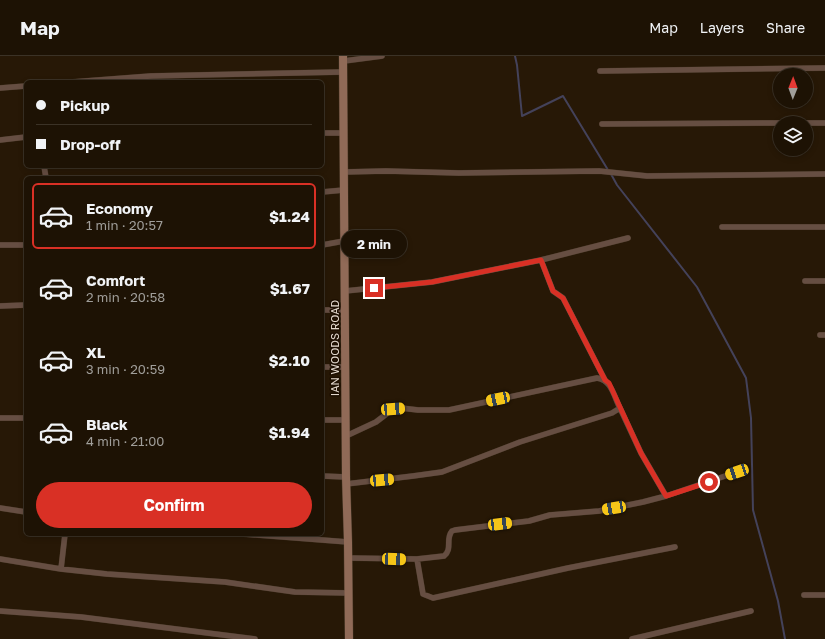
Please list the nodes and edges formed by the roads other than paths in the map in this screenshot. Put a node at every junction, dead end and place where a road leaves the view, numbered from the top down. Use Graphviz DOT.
graph roads {
  1 [pos="382,56"];
  2 [pos="343,59"];
  3 [pos="825,68"];
  4 [pos="600,71"];
  5 [pos="343,72"];
  6 [pos="98,80"];
  7 [pos="24,86"];
  8 [pos="0,88"];
  9 [pos="773,123"];
  10 [pos="813,123"];
  11 [pos="825,123"];
  12 [pos="602,124"];
  13 [pos="324,133"];
  14 [pos="344,133"];
  15 [pos="24,137"];
  16 [pos="0,140"];
  17 [pos="344,172"];
  18 [pos="825,174"];
  19 [pos="344,190"];
  20 [pos="324,192"];
  21 [pos="722,227"];
  22 [pos="825,227"];
  23 [pos="628,238"];
  24 [pos="344,241"];
  25 [pos="0,245"];
  26 [pos="24,245"];
  27 [pos="324,245"];
  28 [pos="541,260"];
  29 [pos="805,281"];
  30 [pos="825,281"];
  31 [pos="345,291"];
  32 [pos="24,305"];
  33 [pos="0,306"];
  34 [pos="324,310"];
  35 [pos="345,310"];
  36 [pos="324,367"];
  37 [pos="345,367"];
  38 [pos="605,380"];
  39 [pos="620,408"];
  40 [pos="0,418"];
  41 [pos="24,418"];
  42 [pos="324,420"];
  43 [pos="346,420"];
  44 [pos="346,436"];
  45 [pos="737,472"];
  46 [pos="324,476"];
  47 [pos="346,480"];
  48 [pos="666,496"];
  49 [pos="0,508"];
  50 [pos="24,512"];
  51 [pos="65,536"];
  52 [pos="269,536"];
  53 [pos="348,542"];
  54 [pos="675,547"];
  55 [pos="348,558"];
  56 [pos="0,559"];
  57 [pos="417,559"];
  58 [pos="62,569"];
  59 [pos="349,593"];
  60 [pos="804,595"];
  61 [pos="825,595"];
  62 [pos="0,611"];
  63 [pos="751,611"];
  64 [pos="255,639"];
  65 [pos="349,639"];
  66 [pos="632,639"];
  1 -- 2 [label="street"];
  2 -- 5 [label="street, IAN WOODS ROAD"];
  3 -- 4 [label="street"];
  5 -- 6 [label="street"];
  5 -- 14 [label="street, IAN WOODS ROAD"];
  7 -- 8 [label="street"];
  9 -- 12 [label="street"];
  10 -- 11 [label="street"];
  13 -- 14 [label="street"];
  14 -- 17 [label="street, IAN WOODS ROAD"];
  15 -- 16 [label="street"];
  17 -- 18 [label="street"];
  17 -- 19 [label="street, IAN WOODS ROAD"];
  19 -- 20 [label="street"];
  19 -- 24 [label="street, IAN WOODS ROAD"];
  21 -- 22 [label="street"];
  23 -- 28 [label="street"];
  24 -- 27 [label="street"];
  24 -- 31 [label="street, IAN WOODS ROAD"];
  25 -- 26 [label="street"];
  28 -- 31 [label="street"];
  28 -- 38 [label="street"];
  29 -- 30 [label="street"];
  31 -- 35 [label="street, IAN WOODS ROAD"];
  32 -- 33 [label="street"];
  34 -- 35 [label="street"];
  35 -- 37 [label="street, IAN WOODS ROAD"];
  36 -- 37 [label="street"];
  37 -- 43 [label="street, IAN WOODS ROAD"];
  38 -- 39 [label="street"];
  38 -- 44 [label="street"];
  39 -- 47 [label="street"];
  39 -- 48 [label="street"];
  40 -- 41 [label="street"];
  42 -- 43 [label="street"];
  43 -- 44 [label="street, IAN WOODS ROAD"];
  44 -- 47 [label="street, IAN WOODS ROAD"];
  45 -- 48 [label="street"];
  46 -- 47 [label="street"];
  47 -- 53 [label="street, IAN WOODS ROAD"];
  48 -- 57 [label="street"];
  49 -- 50 [label="street"];
  51 -- 58 [label="street"];
  52 -- 53 [label="street"];
  53 -- 55 [label="street, IAN WOODS ROAD"];
  54 -- 57 [label="street"];
  55 -- 57 [label="street"];
  55 -- 59 [label="street, IAN WOODS ROAD"];
  56 -- 58 [label="street"];
  58 -- 59 [label="street"];
  59 -- 65 [label="street, IAN WOODS ROAD"];
  60 -- 61 [label="street"];
  62 -- 64 [label="street"];
  63 -- 66 [label="street"];
}
